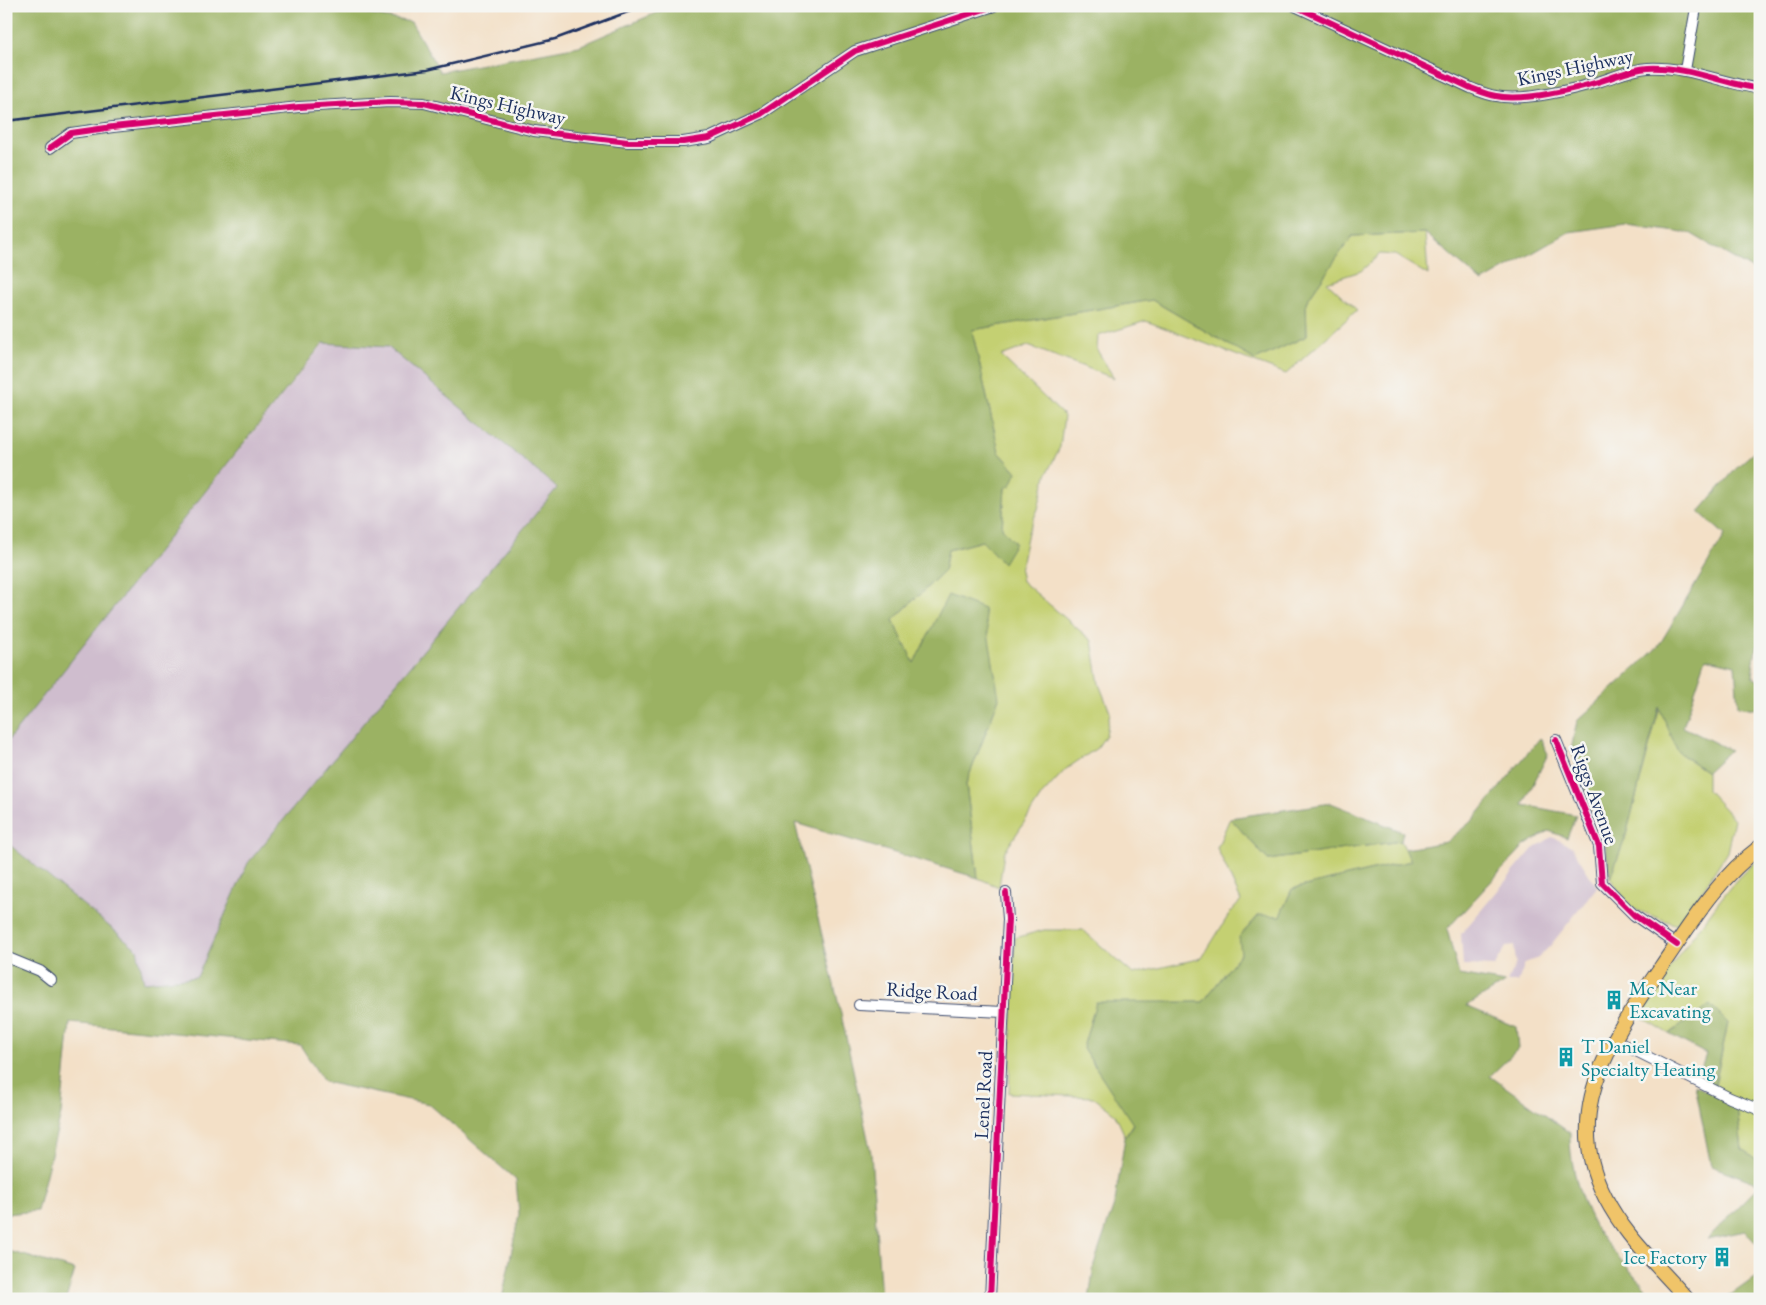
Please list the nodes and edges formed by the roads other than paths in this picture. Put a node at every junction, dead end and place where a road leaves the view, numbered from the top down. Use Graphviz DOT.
graph roads {
  1 [pos="994,6"];
  2 [pos="1295,6"];
  3 [pos="1696,8"];
  4 [pos="1685,70"];
  5 [pos="1760,90"];
  6 [pos="50,148"];
  7 [pos="1556,740"];
  8 [pos="1760,847"];
  9 [pos="1006,893"];
  10 [pos="1677,944"];
  11 [pos="6,957"];
  12 [pos="51,980"];
  13 [pos="859,1005"];
  14 [pos="1004,1012"];
  15 [pos="1614,1040"];
  16 [pos="1760,1110"];
  17 [pos="990,1299"];
  18 [pos="1688,1299"];
  1 -- 6 [label="street, Kings Highway"];
  2 -- 4 [label="street, Kings Highway"];
  3 -- 4 [label="street"];
  4 -- 5 [label="street, Kings Highway"];
  7 -- 10 [label="street, Riggs Avenue"];
  8 -- 10 [label="main road"];
  9 -- 14 [label="street, Lenel Road"];
  10 -- 15 [label="main road"];
  11 -- 12 [label="street"];
  13 -- 14 [label="street, Ridge Road"];
  14 -- 17 [label="street, Lenel Road"];
  15 -- 16 [label="street"];
  15 -- 18 [label="main road"];
}
